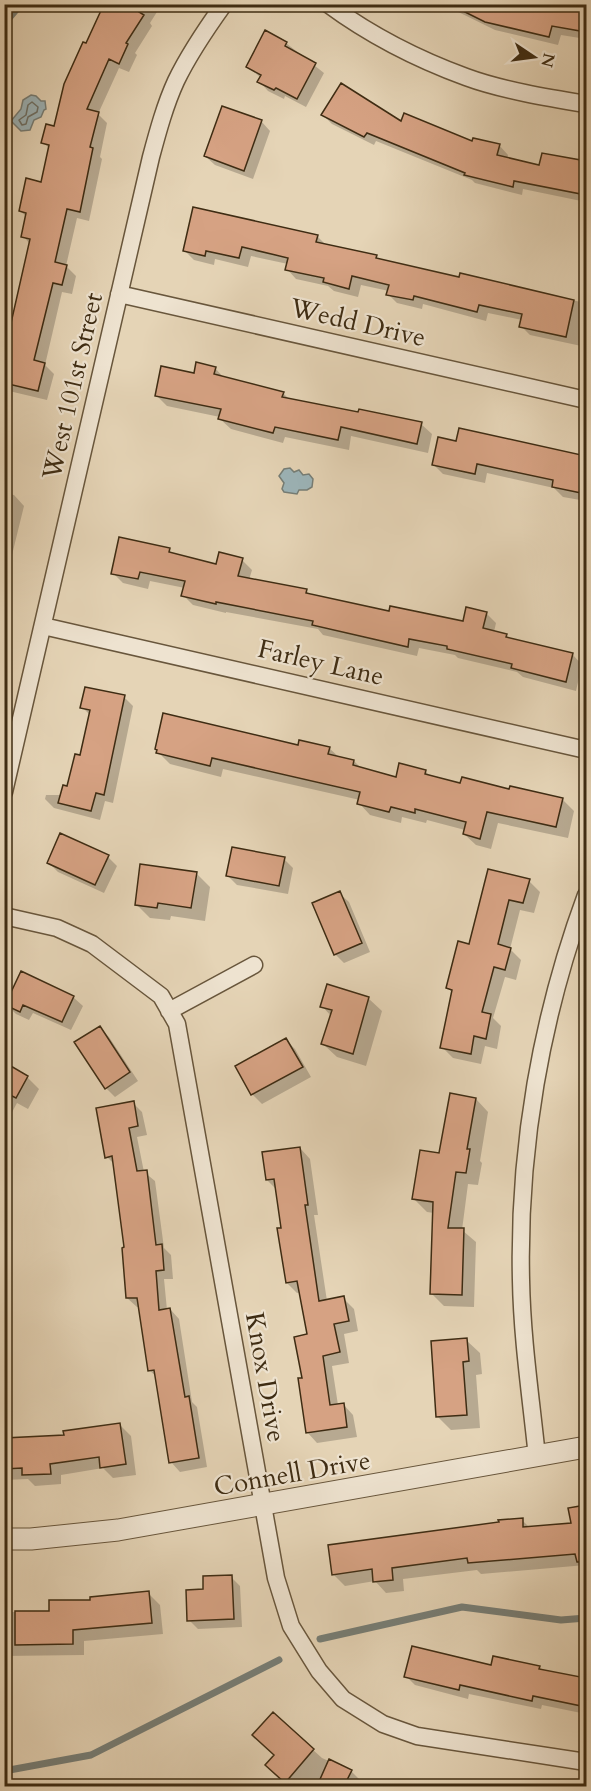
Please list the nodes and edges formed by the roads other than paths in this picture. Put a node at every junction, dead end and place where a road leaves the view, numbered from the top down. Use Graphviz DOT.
graph roads {
  1 [pos="224,4"];
  2 [pos="328,4"];
  3 [pos="586,104"];
  4 [pos="119,294"];
  5 [pos="586,400"];
  6 [pos="43,626"];
  7 [pos="586,750"];
  8 [pos="4,792"];
  9 [pos="586,895"];
  10 [pos="4,916"];
  11 [pos="254,965"];
  12 [pos="169,1011"];
  13 [pos="586,1447"];
  14 [pos="537,1457"];
  15 [pos="263,1506"];
  16 [pos="4,1539"];
  17 [pos="586,1762"];
  1 -- 4 [label="street, West 101st Street"];
  2 -- 3 [label="street"];
  4 -- 5 [label="street, Wedd Drive"];
  4 -- 6 [label="street, West 101st Street"];
  6 -- 7 [label="street, Farley Lane"];
  6 -- 8 [label="street, West 101st Street"];
  9 -- 14 [label="street"];
  10 -- 12 [label="street, Knox Drive"];
  11 -- 12 [label="street"];
  12 -- 15 [label="street, Knox Drive"];
  13 -- 14 [label="street, Connell Drive"];
  14 -- 15 [label="street, Connell Drive"];
  15 -- 16 [label="street, Connell Drive"];
  15 -- 17 [label="street, Knox Drive"];
}
